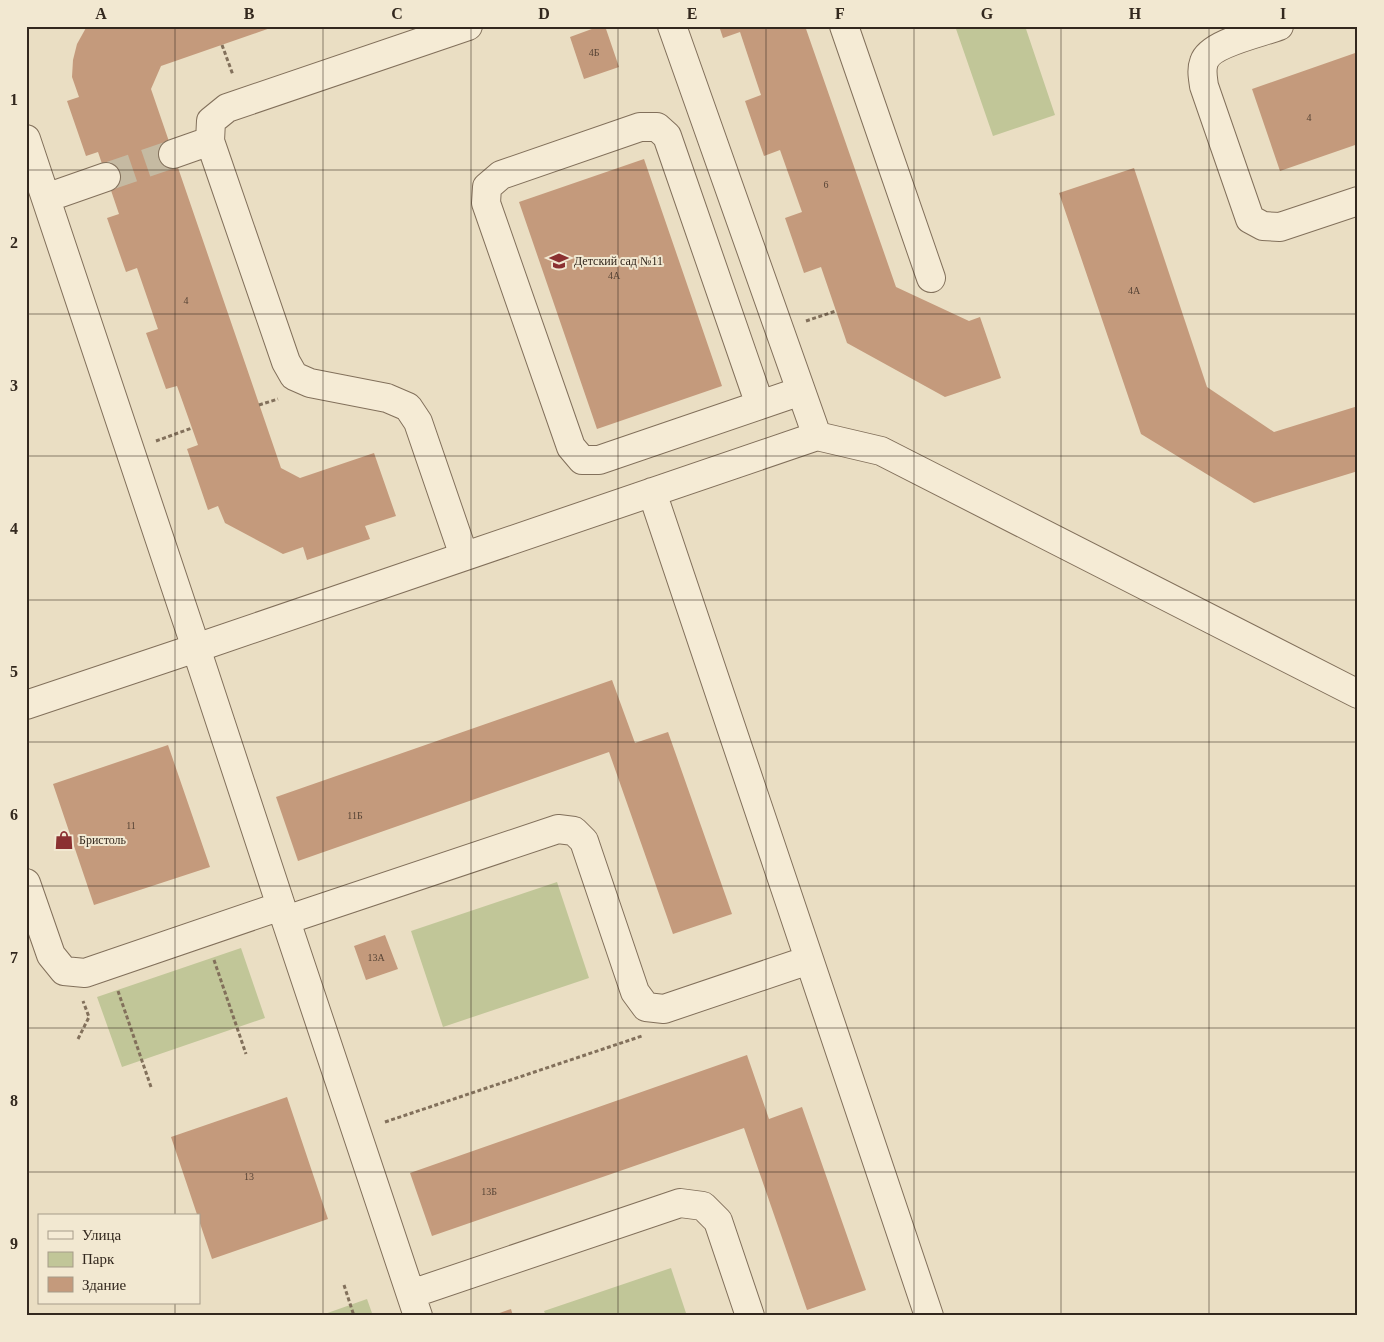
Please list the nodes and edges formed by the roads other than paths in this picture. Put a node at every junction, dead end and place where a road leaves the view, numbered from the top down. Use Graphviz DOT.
graph roads {
  1 [pos="468,26"];
  2 [pos="672,26"];
  3 [pos="844,26"];
  4 [pos="1279,26"];
  5 [pos="26,139"];
  6 [pos="210,141"];
  7 [pos="173,154"];
  8 [pos="106,177"];
  9 [pos="46,198"];
  10 [pos="1358,201"];
  11 [pos="931,278"];
  12 [pos="801,390"];
  13 [pos="760,405"];
  14 [pos="817,436"];
  15 [pos="652,492"];
  16 [pos="464,556"];
  17 [pos="196,648"];
  18 [pos="1358,694"];
  19 [pos="26,706"];
  20 [pos="26,883"];
  21 [pos="284,913"];
  22 [pos="809,960"];
  23 [pos="414,1305"];
  24 [pos="750,1316"];
  25 [pos="929,1316"];
  1 -- 6 [label="lane"];
  2 -- 12 [label="lane"];
  3 -- 11 [label="lane"];
  4 -- 10 [label="lane"];
  5 -- 9 [label="lane"];
  6 -- 7 [label="lane"];
  6 -- 16 [label="lane"];
  8 -- 9 [label="lane"];
  9 -- 17 [label="lane"];
  12 -- 13 [label="lane"];
  12 -- 14 [label="lane"];
  13 -- 13 [label="lane"];
  14 -- 15 [label="lane"];
  14 -- 18 [label="lane"];
  15 -- 16 [label="lane"];
  15 -- 22 [label="lane"];
  16 -- 17 [label="lane"];
  17 -- 19 [label="lane"];
  17 -- 21 [label="lane"];
  20 -- 21 [label="lane"];
  21 -- 22 [label="lane"];
  21 -- 23 [label="lane"];
  22 -- 25 [label="lane"];
  23 -- 24 [label="lane"];
}
